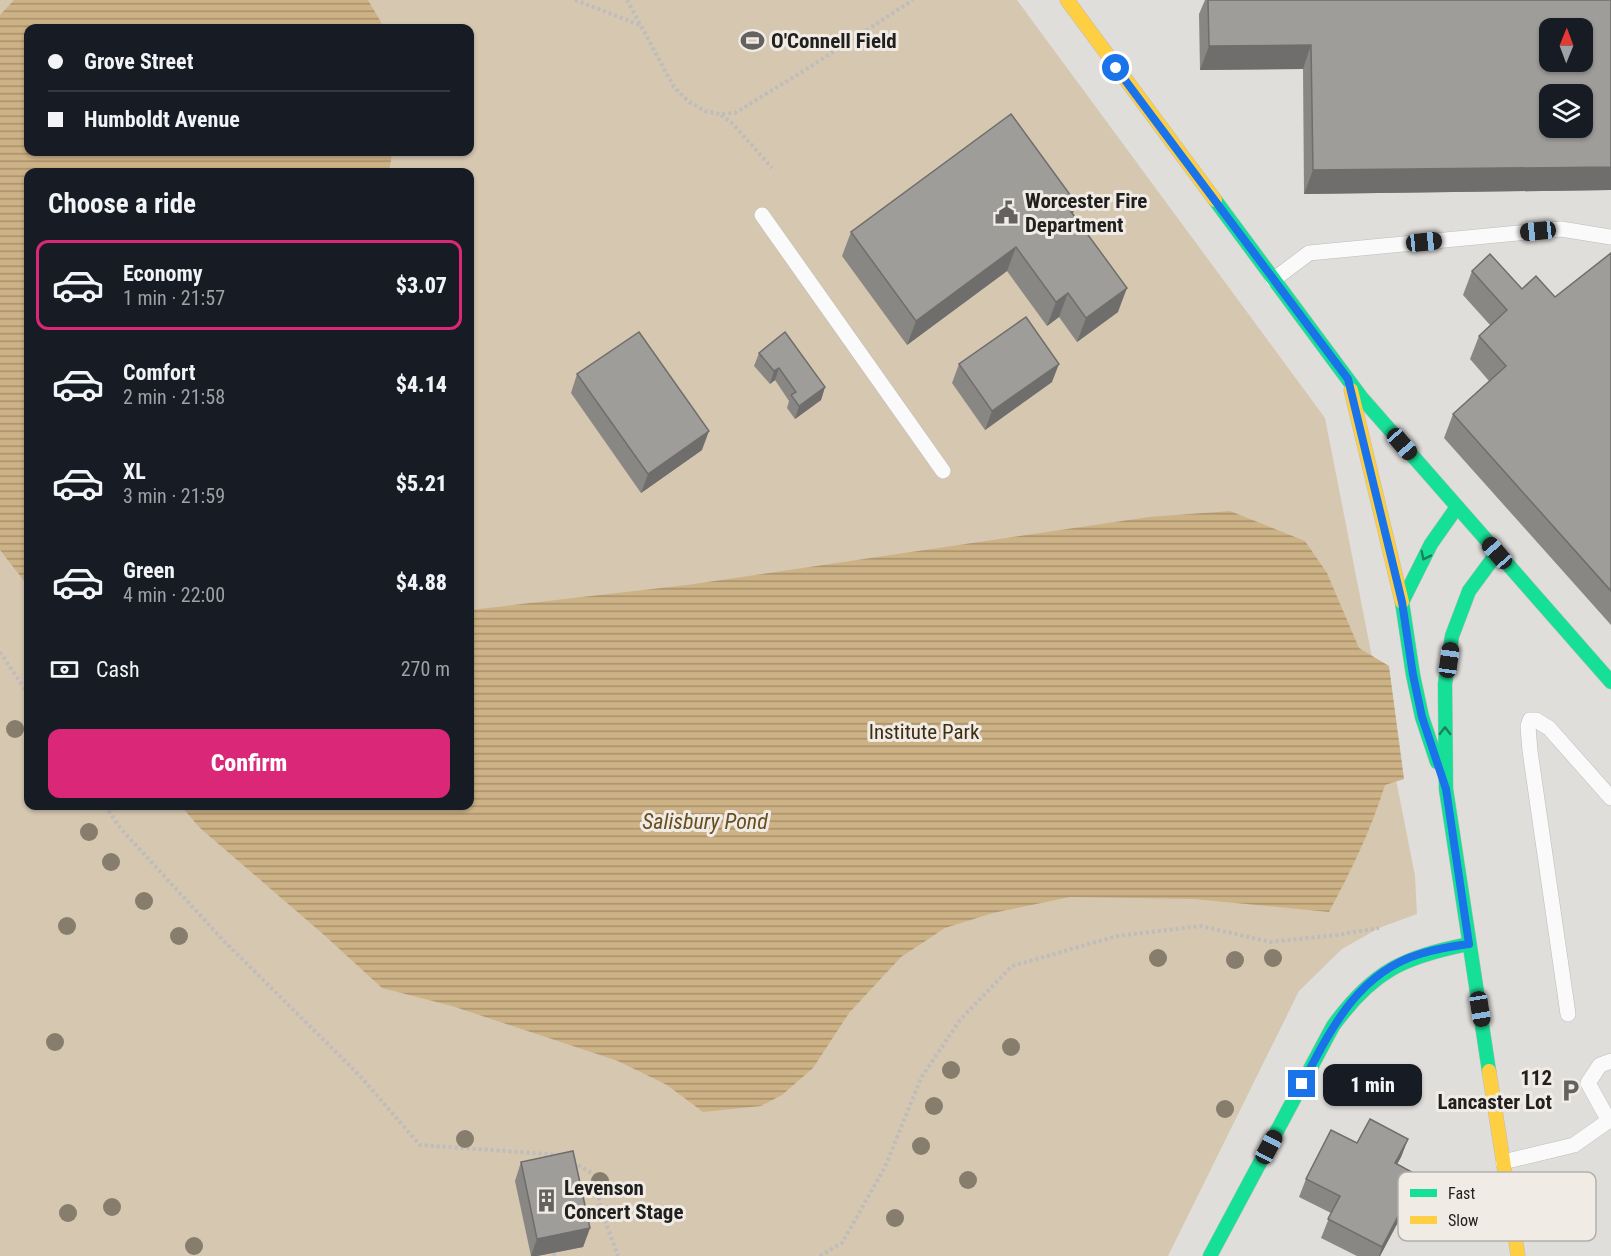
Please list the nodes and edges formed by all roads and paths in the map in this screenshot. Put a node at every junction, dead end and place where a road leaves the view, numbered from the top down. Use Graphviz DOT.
graph roads {
  1 [pos="575,0"];
  2 [pos="627,0"];
  3 [pos="913,0"];
  4 [pos="1066,0"];
  5 [pos="641,26"];
  6 [pos="720,114"];
  7 [pos="772,168"];
  8 [pos="762,215"];
  9 [pos="1611,237"];
  10 [pos="1273,280"];
  11 [pos="1348,379"];
  12 [pos="943,471"];
  13 [pos="1457,507"];
  14 [pos="1497,553"];
  15 [pos="1402,602"];
  16 [pos="0,652"];
  17 [pos="1611,682"];
  18 [pos="24,688"];
  19 [pos="1446,789"];
  20 [pos="1611,798"];
  21 [pos="108,810"];
  22 [pos="1379,928"];
  23 [pos="1469,944"];
  24 [pos="1568,1014"];
  25 [pos="1611,1061"];
  26 [pos="1610,1120"];
  27 [pos="1503,1162"];
  28 [pos="1505,1172"];
  29 [pos="1516,1241"];
  30 [pos="618,1256"];
  31 [pos="820,1256"];
  32 [pos="1210,1256"];
  33 [pos="1518,1256"];
  1 -- 5 [label="path"];
  2 -- 5 [label="path"];
  3 -- 6 [label="path"];
  4 -- 10 [label="main road"];
  5 -- 6 [label="path"];
  6 -- 7 [label="path"];
  8 -- 12 [label="lane"];
  9 -- 10 [label="lane"];
  10 -- 11 [label="main road"];
  11 -- 13 [label="main road"];
  11 -- 15 [label="main road"];
  13 -- 14 [label="main road"];
  13 -- 15 [label="main road, one-way"];
  14 -- 17 [label="main road"];
  19 -- 14 [label="main road, one-way"];
  15 -- 19 [label="main road"];
  16 -- 18 [label="path"];
  19 -- 23 [label="main road"];
  20 -- 24 [label="lane"];
  21 -- 30 [label="path"];
  22 -- 31 [label="path"];
  23 -- 27 [label="main road"];
  23 -- 32 [label="main road"];
  25 -- 26 [label="lane"];
  26 -- 27 [label="lane"];
  27 -- 28 [label="main road"];
  29 -- 33 [label="main road"];
}
